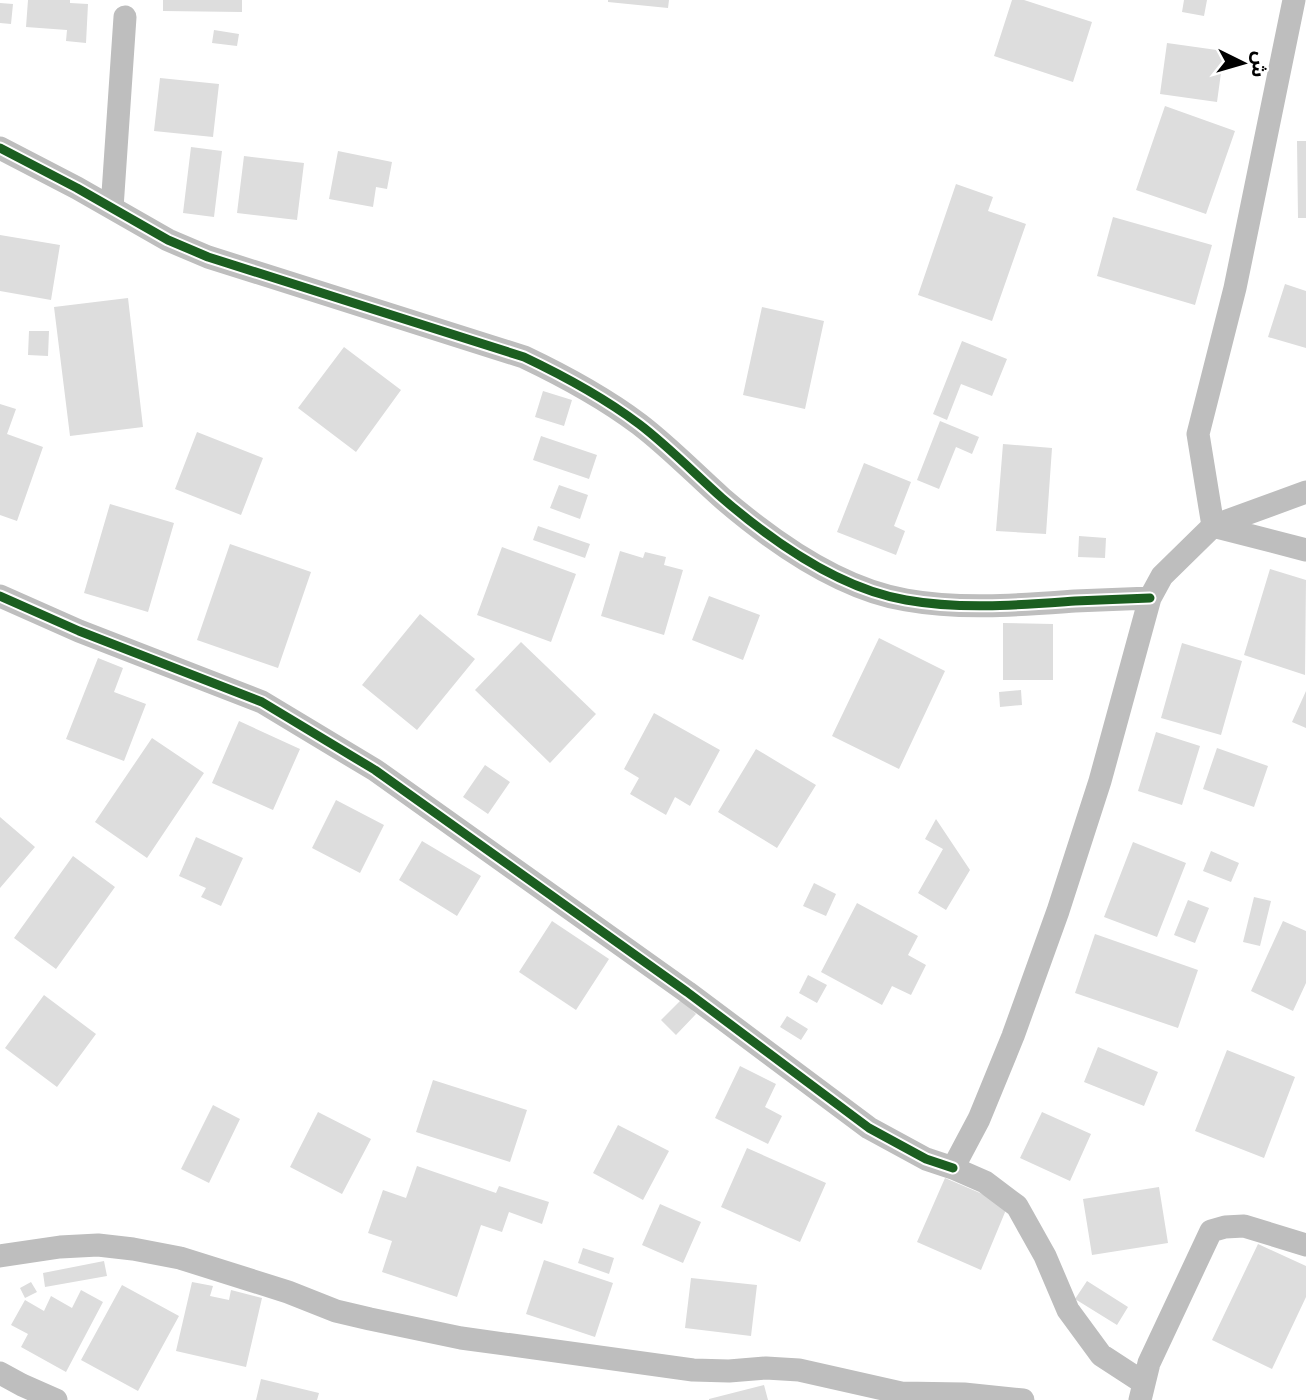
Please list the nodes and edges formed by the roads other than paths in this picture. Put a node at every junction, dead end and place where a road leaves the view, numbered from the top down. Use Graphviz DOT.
graph roads {
  1 [pos="1294,0"];
  2 [pos="125,17"];
  3 [pos="0,148"];
  4 [pos="112,208"];
  5 [pos="1306,492"];
  6 [pos="1213,526"];
  7 [pos="1306,550"];
  8 [pos="0,596"];
  9 [pos="1150,598"];
  10 [pos="953,1168"];
  11 [pos="1306,1245"];
  12 [pos="0,1256"];
  13 [pos="0,1373"];
  14 [pos="1142,1392"];
  15 [pos="56,1400"];
  16 [pos="1023,1400"];
  1 -- 6 [label="street"];
  2 -- 4 [label="street"];
  3 -- 4 [label="street"];
  4 -- 9 [label="street"];
  5 -- 6 [label="street"];
  6 -- 7 [label="street"];
  6 -- 9 [label="street"];
  8 -- 10 [label="street"];
  9 -- 10 [label="street"];
  10 -- 14 [label="street"];
  11 -- 14 [label="street"];
  12 -- 16 [label="street"];
  13 -- 15 [label="street"];
}
